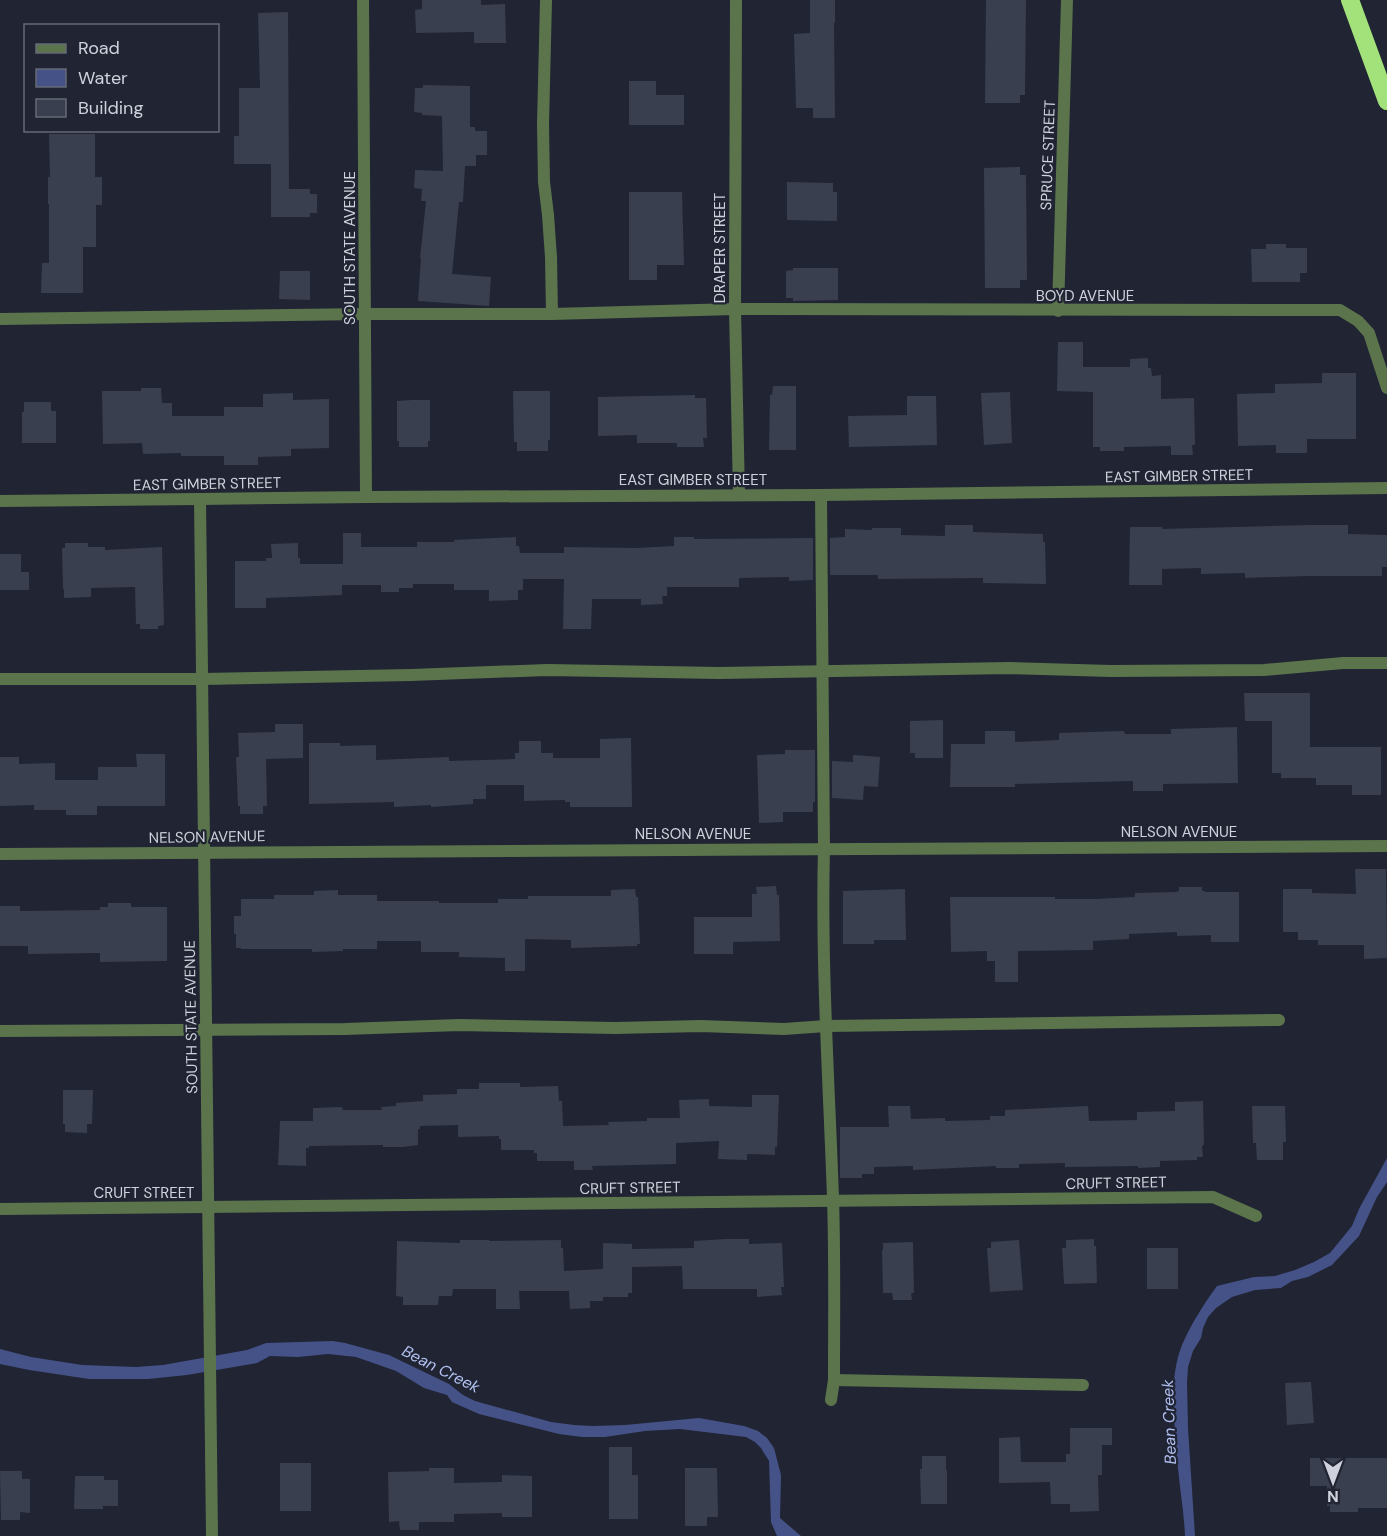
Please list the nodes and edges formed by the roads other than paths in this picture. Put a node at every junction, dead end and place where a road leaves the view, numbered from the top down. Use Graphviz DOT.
graph roads {
  1 [pos="363,0"];
  2 [pos="546,0"];
  3 [pos="736,0"];
  4 [pos="1067,0"];
  5 [pos="1350,0"];
  6 [pos="1387,101"];
  7 [pos="735,309"];
  8 [pos="1058,311"];
  9 [pos="365,314"];
  10 [pos="552,314"];
  11 [pos="0,319"];
  12 [pos="1387,388"];
  13 [pos="1387,488"];
  14 [pos="739,495"];
  15 [pos="821,495"];
  16 [pos="366,497"];
  17 [pos="200,499"];
  18 [pos="0,501"];
  19 [pos="1387,663"];
  20 [pos="822,672"];
  21 [pos="0,679"];
  22 [pos="202,679"];
  23 [pos="1387,846"];
  24 [pos="824,848"];
  25 [pos="204,853"];
  26 [pos="0,854"];
  27 [pos="1279,1020"];
  28 [pos="826,1026"];
  29 [pos="206,1029"];
  30 [pos="0,1031"];
  31 [pos="833,1201"];
  32 [pos="207,1207"];
  33 [pos="0,1209"];
  34 [pos="1256,1216"];
  35 [pos="834,1380"];
  36 [pos="1083,1385"];
  37 [pos="831,1400"];
  38 [pos="212,1536"];
  1 -- 9 [label="street, SOUTH STATE AVENUE"];
  2 -- 10 [label="street"];
  3 -- 7 [label="street, DRAPER STREET"];
  4 -- 8 [label="street, SPRUCE STREET"];
  5 -- 6 [label="highway"];
  7 -- 8 [label="street, BOYD AVENUE"];
  7 -- 10 [label="street, BOYD AVENUE"];
  7 -- 14 [label="street, DRAPER STREET"];
  8 -- 12 [label="street, BOYD AVENUE"];
  9 -- 10 [label="street, BOYD AVENUE"];
  9 -- 11 [label="street, BOYD AVENUE"];
  9 -- 16 [label="street, SOUTH STATE AVENUE"];
  13 -- 15 [label="street, EAST GIMBER STREET"];
  14 -- 15 [label="street, EAST GIMBER STREET"];
  14 -- 16 [label="street, EAST GIMBER STREET"];
  15 -- 20 [label="street"];
  16 -- 17 [label="street, EAST GIMBER STREET"];
  17 -- 18 [label="street, EAST GIMBER STREET"];
  17 -- 22 [label="street, SOUTH STATE AVENUE"];
  19 -- 20 [label="street"];
  20 -- 22 [label="street"];
  20 -- 24 [label="street"];
  21 -- 22 [label="street"];
  22 -- 25 [label="street, SOUTH STATE AVENUE"];
  23 -- 24 [label="street, NELSON AVENUE"];
  24 -- 25 [label="street, NELSON AVENUE"];
  24 -- 28 [label="street"];
  25 -- 26 [label="street, NELSON AVENUE"];
  25 -- 29 [label="street, SOUTH STATE AVENUE"];
  27 -- 28 [label="street"];
  28 -- 29 [label="street"];
  28 -- 31 [label="street"];
  29 -- 30 [label="street"];
  29 -- 32 [label="street, SOUTH STATE AVENUE"];
  31 -- 32 [label="street, CRUFT STREET"];
  31 -- 34 [label="street, CRUFT STREET"];
  31 -- 35 [label="street"];
  32 -- 33 [label="street, CRUFT STREET"];
  32 -- 38 [label="street, SOUTH STATE AVENUE"];
  35 -- 36 [label="street"];
  35 -- 37 [label="street"];
}
